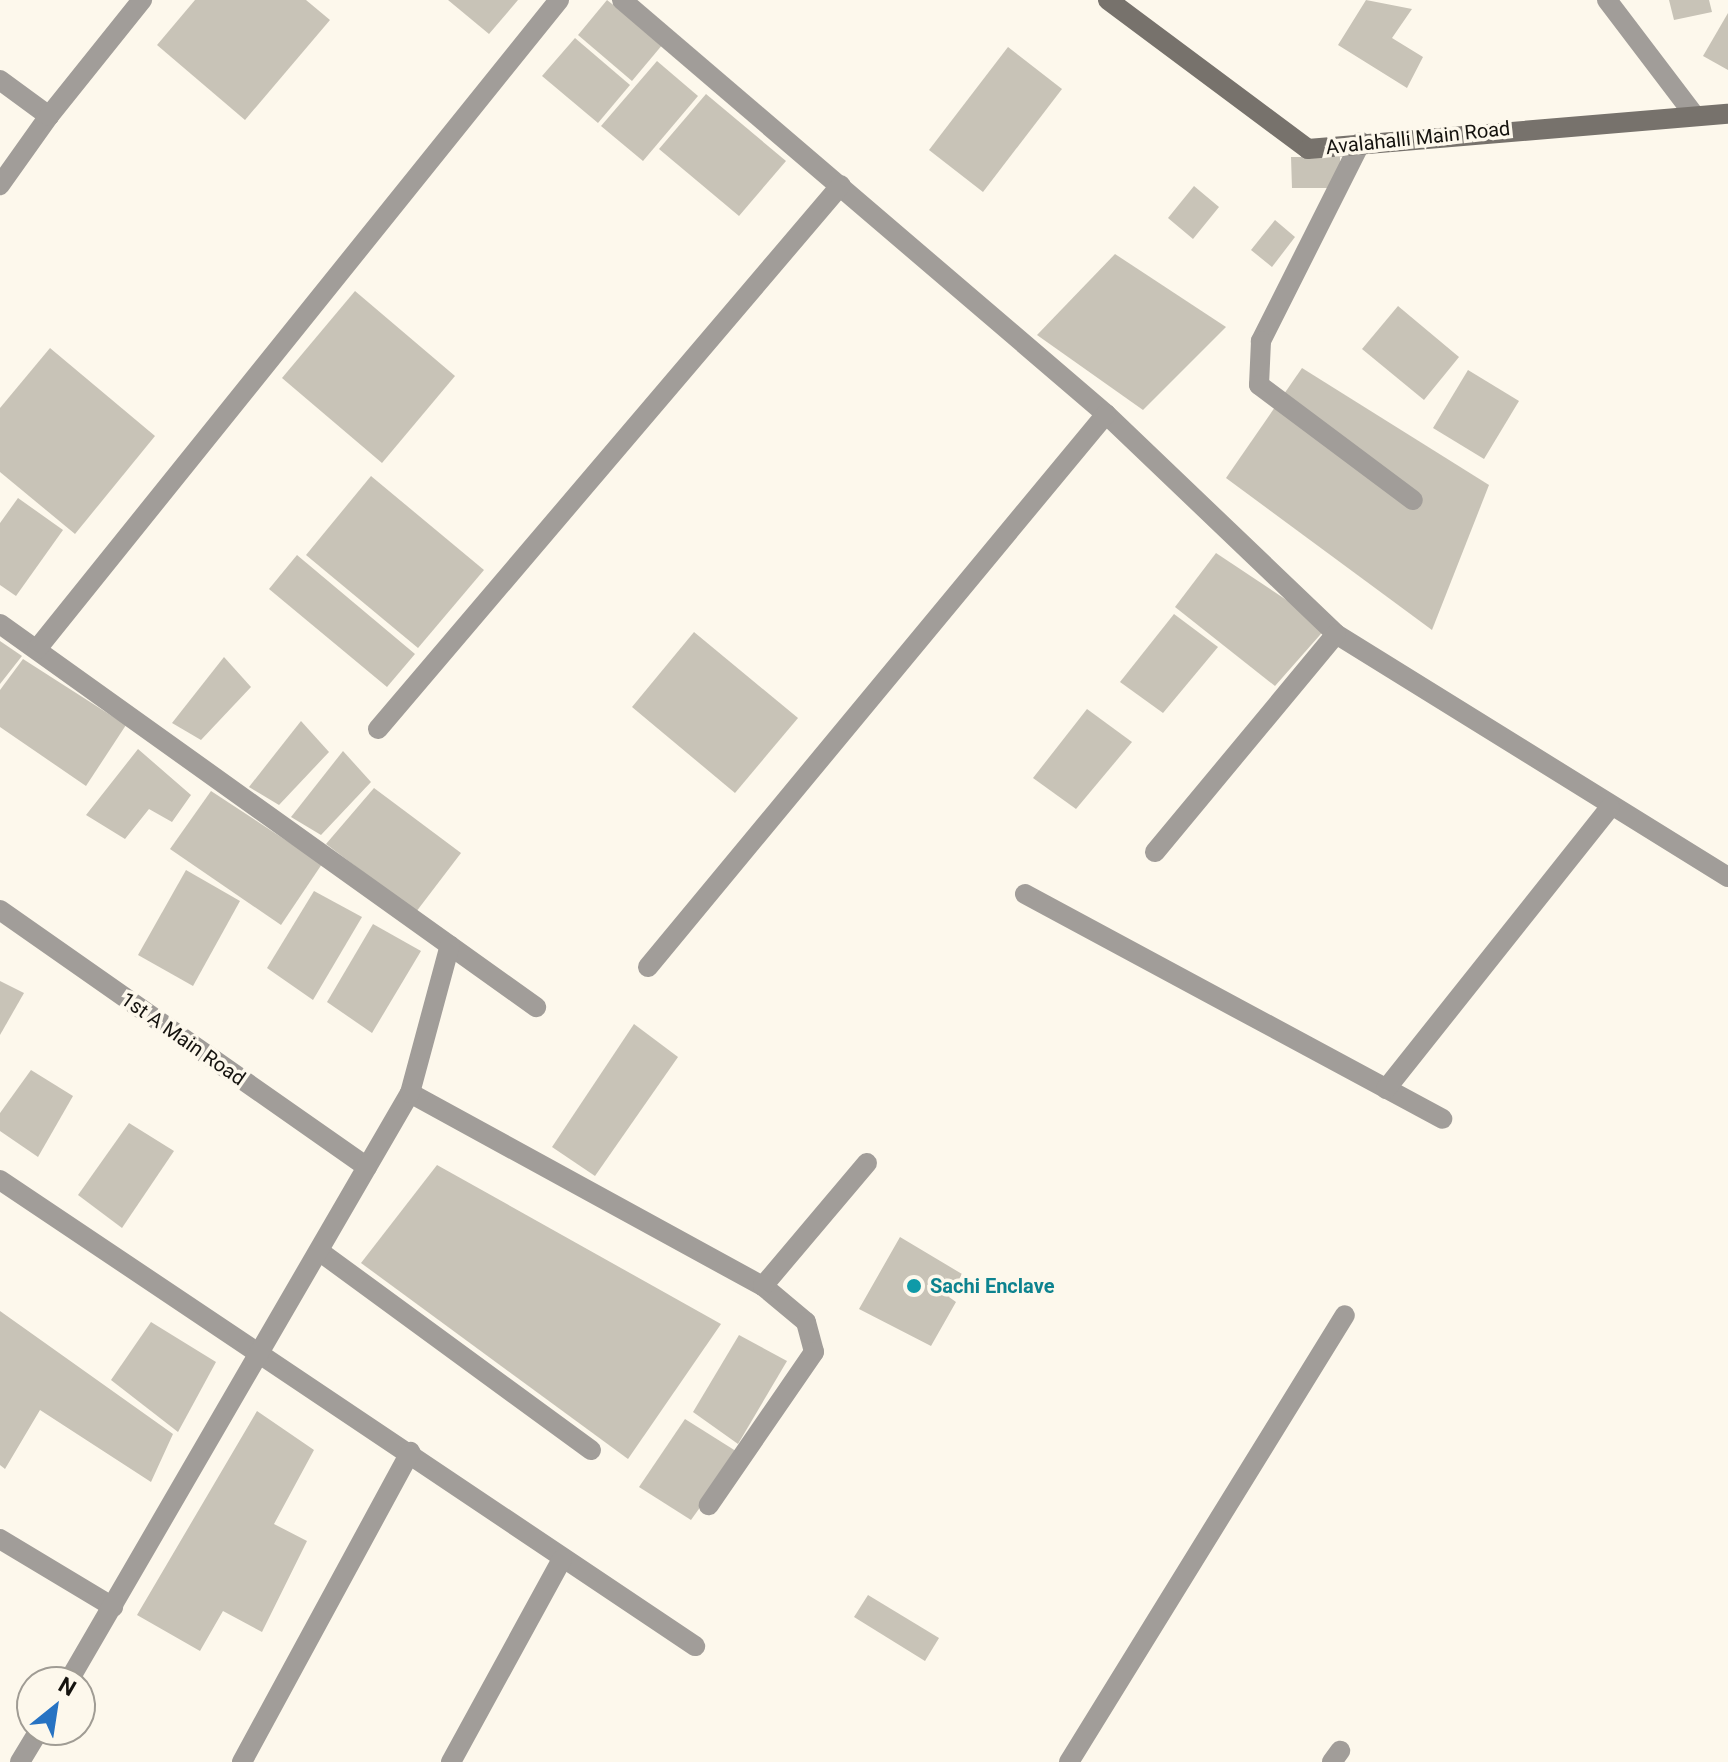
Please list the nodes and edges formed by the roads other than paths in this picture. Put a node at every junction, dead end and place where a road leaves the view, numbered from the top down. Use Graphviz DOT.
graph roads {
  1 [pos="142,0"];
  2 [pos="559,0"];
  3 [pos="622,0"];
  4 [pos="1108,0"];
  5 [pos="1607,0"];
  6 [pos="0,80"];
  7 [pos="1692,112"];
  8 [pos="1728,114"];
  9 [pos="49,116"];
  10 [pos="1361,142"];
  11 [pos="0,185"];
  12 [pos="841,185"];
  13 [pos="1106,414"];
  14 [pos="1413,500"];
  15 [pos="0,624"];
  16 [pos="1336,634"];
  17 [pos="37,649"];
  18 [pos="378,729"];
  19 [pos="1610,807"];
  20 [pos="1155,852"];
  21 [pos="1728,877"];
  22 [pos="1025,894"];
  23 [pos="0,910"];
  24 [pos="450,945"];
  25 [pos="648,967"];
  26 [pos="536,1007"];
  27 [pos="1386,1089"];
  28 [pos="410,1093"];
  29 [pos="1442,1119"];
  30 [pos="867,1163"];
  31 [pos="367,1167"];
  32 [pos="0,1180"];
  33 [pos="319,1251"];
  34 [pos="763,1286"];
  35 [pos="1345,1315"];
  36 [pos="262,1349"];
  37 [pos="591,1450"];
  38 [pos="410,1452"];
  39 [pos="709,1505"];
  40 [pos="0,1539"];
  41 [pos="562,1559"];
  42 [pos="113,1607"];
  43 [pos="695,1646"];
  44 [pos="78,1666"];
  45 [pos="242,1762"];
  46 [pos="451,1762"];
  47 [pos="1069,1762"];
  1 -- 9 [label="street"];
  2 -- 17 [label="street"];
  3 -- 12 [label="street"];
  4 -- 10 [label="main road, Avalahalli Main Road"];
  5 -- 7 [label="street"];
  6 -- 9 [label="street"];
  7 -- 8 [label="main road, Avalahalli Main Road"];
  7 -- 10 [label="main road, Avalahalli Main Road"];
  9 -- 11 [label="street"];
  10 -- 14 [label="street"];
  12 -- 13 [label="street"];
  12 -- 18 [label="street"];
  13 -- 16 [label="street"];
  13 -- 25 [label="street"];
  15 -- 17 [label="street"];
  16 -- 19 [label="street"];
  16 -- 20 [label="street"];
  17 -- 24 [label="street"];
  19 -- 21 [label="street"];
  19 -- 27 [label="street"];
  22 -- 27 [label="street"];
  23 -- 31 [label="street, 1st A Main Road"];
  24 -- 26 [label="street"];
  24 -- 28 [label="street"];
  27 -- 29 [label="street"];
  28 -- 31 [label="street"];
  28 -- 34 [label="street"];
  30 -- 34 [label="street"];
  31 -- 33 [label="street"];
  32 -- 36 [label="street"];
  33 -- 36 [label="street"];
  33 -- 37 [label="street"];
  34 -- 39 [label="street"];
  35 -- 47 [label="street"];
  36 -- 38 [label="street"];
  36 -- 42 [label="street"];
  38 -- 41 [label="street"];
  38 -- 45 [label="street"];
  40 -- 42 [label="street"];
  41 -- 43 [label="street"];
  41 -- 46 [label="street"];
  42 -- 44 [label="street"];
}
